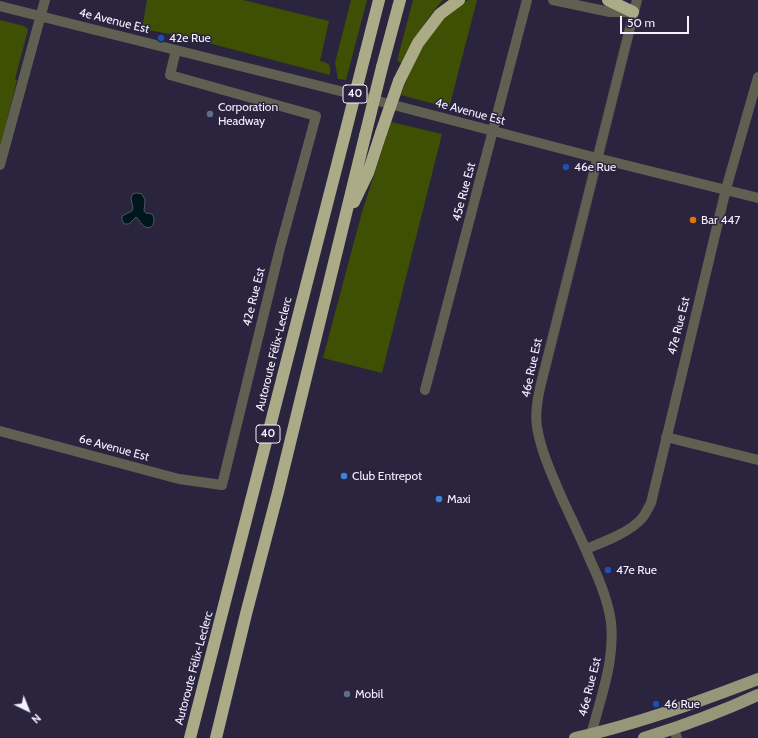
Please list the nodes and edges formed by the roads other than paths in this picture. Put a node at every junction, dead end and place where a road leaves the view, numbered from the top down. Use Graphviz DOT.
graph roads {
  1 [pos="45,0"];
  2 [pos="379,0"];
  3 [pos="400,0"];
  4 [pos="459,0"];
  5 [pos="527,0"];
  6 [pos="553,0"];
  7 [pos="608,0"];
  8 [pos="637,0"];
  9 [pos="0,6"];
  10 [pos="633,12"];
  11 [pos="40,16"];
  12 [pos="176,50"];
  13 [pos="758,77"];
  14 [pos="493,131"];
  15 [pos="598,158"];
  16 [pos="0,165"];
  17 [pos="726,189"];
  18 [pos="758,198"];
  19 [pos="343,226"];
  20 [pos="426,390"];
  21 [pos="0,431"];
  22 [pos="666,437"];
  23 [pos="758,460"];
  24 [pos="222,485"];
  25 [pos="586,549"];
  26 [pos="758,679"];
  27 [pos="758,695"];
  28 [pos="675,734"];
  29 [pos="590,736"];
  30 [pos="190,738"];
  31 [pos="216,738"];
  32 [pos="575,738"];
  33 [pos="644,738"];
  1 -- 11 [label="street"];
  2 -- 30 [label="highway, Autoroute Félix-Leclerc / 40, bridge"];
  3 -- 19 [label="highway, 40, bridge"];
  4 -- 19 [label="highway, bridge"];
  5 -- 14 [label="street, 45e Rue Est"];
  6 -- 10 [label="street"];
  7 -- 10 [label="highway"];
  8 -- 10 [label="street, 46e Rue Est"];
  9 -- 11 [label="street, 4e Avenue Est"];
  10 -- 15 [label="street, 46e Rue Est"];
  11 -- 12 [label="street, 4e Avenue Est"];
  11 -- 16 [label="street"];
  12 -- 14 [label="street, 4e Avenue Est"];
  12 -- 24 [label="street, 42e Rue Est"];
  13 -- 17 [label="street, 47e Rue Est"];
  14 -- 15 [label="street, 4e Avenue Est"];
  14 -- 20 [label="street, 45e Rue Est"];
  15 -- 17 [label="street, 4e Avenue Est"];
  15 -- 25 [label="street, 46e Rue Est"];
  17 -- 18 [label="street, 4e Avenue Est"];
  17 -- 22 [label="street, 47e Rue Est"];
  19 -- 31 [label="highway, 40"];
  21 -- 24 [label="street, 6e Avenue Est"];
  22 -- 23 [label="street"];
  22 -- 25 [label="street, 47e Rue Est"];
  25 -- 29 [label="street, 46e Rue Est"];
  26 -- 29 [label="main road"];
  27 -- 28 [label="main road"];
  28 -- 33 [label="main road"];
  29 -- 32 [label="main road"];
}
